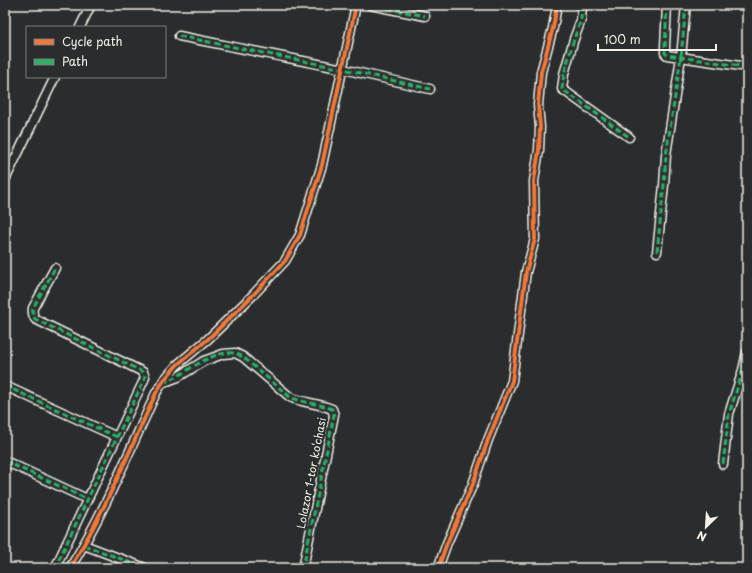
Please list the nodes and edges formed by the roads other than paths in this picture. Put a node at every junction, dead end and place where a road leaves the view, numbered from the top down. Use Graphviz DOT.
graph roads {
  1 [pos="91,5"];
  2 [pos="356,5"];
  3 [pos="370,5"];
  4 [pos="557,5"];
  5 [pos="582,5"];
  6 [pos="668,5"];
  7 [pos="686,5"];
  8 [pos="425,16"];
  9 [pos="80,26"];
  10 [pos="179,36"];
  11 [pos="681,57"];
  12 [pos="747,66"];
  13 [pos="343,69"];
  14 [pos="55,78"];
  15 [pos="430,89"];
  16 [pos="629,137"];
  17 [pos="5,180"];
  18 [pos="657,252"];
  19 [pos="55,268"];
  20 [pos="747,352"];
  21 [pos="745,371"];
  22 [pos="162,383"];
  23 [pos="5,386"];
  24 [pos="117,437"];
  25 [pos="5,461"];
  26 [pos="723,464"];
  27 [pos="87,499"];
  28 [pos="84,545"];
  29 [pos="54,568"];
  30 [pos="70,568"];
  31 [pos="145,568"];
  32 [pos="303,568"];
  33 [pos="438,568"];
  1 -- 9 [label="street"];
  2 -- 13 [label="street"];
  3 -- 8 [label="street"];
  4 -- 33 [label="street"];
  5 -- 16 [label="street"];
  6 -- 11 [label="street"];
  7 -- 11 [label="street"];
  10 -- 13 [label="street"];
  11 -- 12 [label="street"];
  11 -- 18 [label="street"];
  13 -- 15 [label="street"];
  13 -- 22 [label="street"];
  14 -- 17 [label="street"];
  19 -- 24 [label="street"];
  20 -- 21 [label="street"];
  21 -- 26 [label="street"];
  22 -- 28 [label="street"];
  22 -- 32 [label="street, Lolazor 1-tor ko‘chasi"];
  23 -- 24 [label="street"];
  24 -- 27 [label="street"];
  25 -- 27 [label="street"];
  27 -- 29 [label="street"];
  28 -- 30 [label="street"];
  28 -- 31 [label="street"];
}
